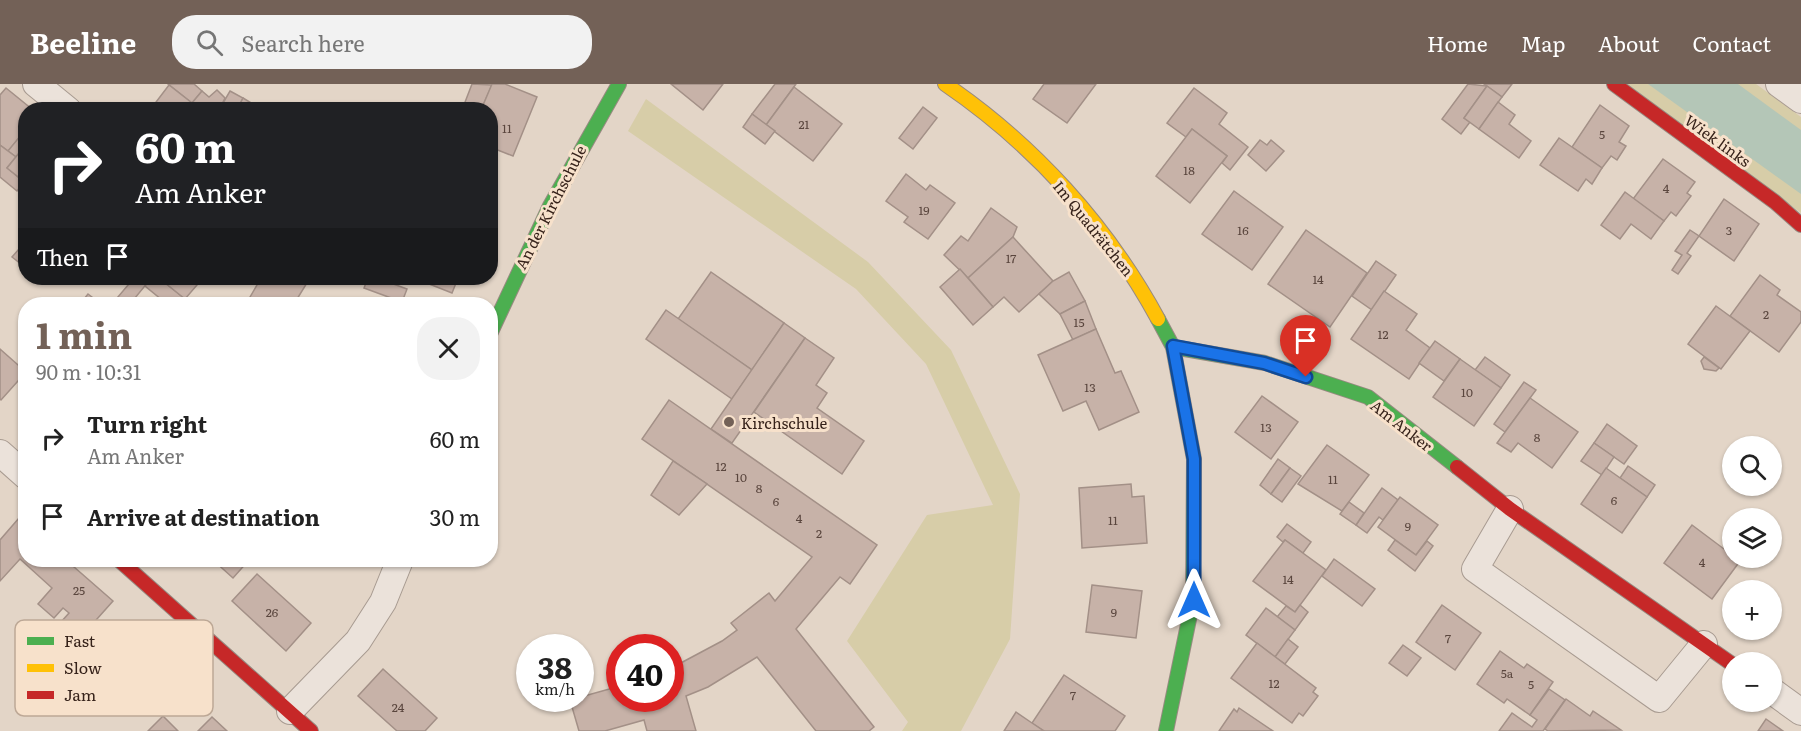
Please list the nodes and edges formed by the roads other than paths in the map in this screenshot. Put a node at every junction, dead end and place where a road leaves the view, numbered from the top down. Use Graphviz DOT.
graph roads {
  1 [pos="36,84"];
  2 [pos="619,84"];
  3 [pos="945,84"];
  4 [pos="1614,84"];
  5 [pos="1779,84"];
  6 [pos="1801,100"];
  7 [pos="58,102"];
  8 [pos="1801,225"];
  9 [pos="498,316"];
  10 [pos="1173,346"];
  11 [pos="0,453"];
  12 [pos="18,469"];
  13 [pos="1510,510"];
  14 [pos="127,567"];
  15 [pos="397,567"];
  16 [pos="187,620"];
  17 [pos="213,643"];
  18 [pos="1704,644"];
  19 [pos="1722,657"];
  20 [pos="1782,698"];
  21 [pos="290,711"];
  22 [pos="1801,712"];
  23 [pos="311,731"];
  24 [pos="1166,731"];
  1 -- 7 [label="street"];
  2 -- 9 [label="street, An der Kirchschule"];
  3 -- 10 [label="street, Im Quadrätchen"];
  4 -- 8 [label="street, Wiek links"];
  5 -- 6 [label="street"];
  10 -- 13 [label="street, Am Anker"];
  10 -- 24 [label="street, Im Quadrätchen"];
  11 -- 12 [label="street"];
  13 -- 18 [label="street, Am Anker"];
  13 -- 18 [label="street"];
  14 -- 16 [label="street"];
  15 -- 21 [label="street"];
  17 -- 21 [label="street"];
  18 -- 19 [label="street, Am Anker"];
  20 -- 22 [label="street"];
  21 -- 23 [label="street"];
}
